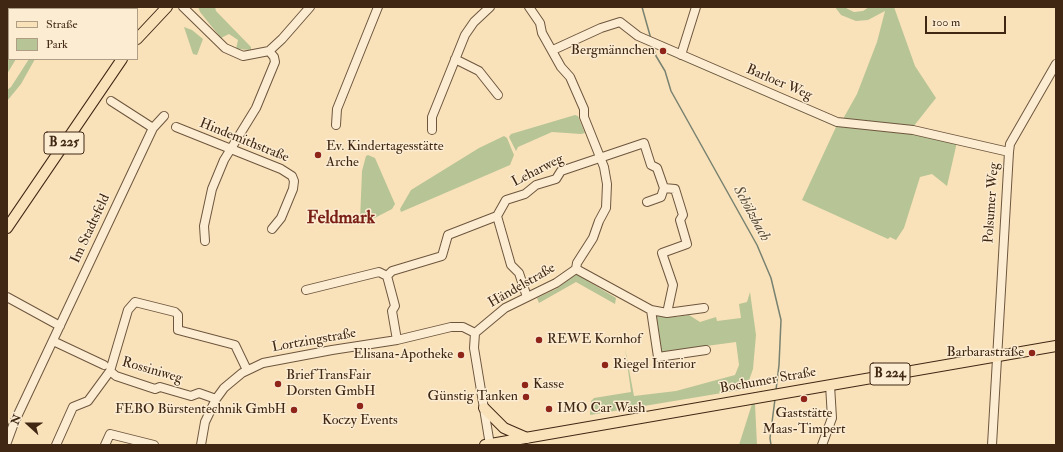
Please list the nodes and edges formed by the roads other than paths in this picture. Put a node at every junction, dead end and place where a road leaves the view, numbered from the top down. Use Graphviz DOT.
graph roads {
  1 [pos="167,7"];
  2 [pos="183,7"];
  3 [pos="310,7"];
  4 [pos="378,7"];
  5 [pos="490,7"];
  6 [pos="529,7"];
  7 [pos="696,7"];
  8 [pos="138,38"];
  9 [pos="553,50"];
  10 [pos="269,51"];
  11 [pos="681,55"];
  12 [pos="456,59"];
  13 [pos="121,60"];
  14 [pos="1056,64"];
  15 [pos="498,95"];
  16 [pos="111,101"];
  17 [pos="164,116"];
  18 [pos="336,125"];
  19 [pos="176,127"];
  20 [pos="154,128"];
  21 [pos="432,130"];
  22 [pos="231,149"];
  23 [pos="1009,152"];
  24 [pos="598,157"];
  25 [pos="664,188"];
  26 [pos="646,202"];
  27 [pos="497,216"];
  28 [pos="7,228"];
  29 [pos="272,229"];
  30 [pos="205,241"];
  31 [pos="576,269"];
  32 [pos="386,276"];
  33 [pos="306,290"];
  34 [pos="7,297"];
  35 [pos="527,297"];
  36 [pos="704,308"];
  37 [pos="651,310"];
  38 [pos="667,313"];
  39 [pos="60,326"];
  40 [pos="475,333"];
  41 [pos="398,340"];
  42 [pos="53,341"];
  43 [pos="1056,346"];
  44 [pos="706,350"];
  45 [pos="996,356"];
  46 [pos="104,365"];
  47 [pos="247,370"];
  48 [pos="110,371"];
  49 [pos="830,384"];
  50 [pos="216,399"];
  51 [pos="484,408"];
  52 [pos="527,438"];
  53 [pos="7,442"];
  54 [pos="56,445"];
  55 [pos="105,445"];
  56 [pos="154,445"];
  57 [pos="201,445"];
  58 [pos="488,445"];
  59 [pos="822,445"];
  60 [pos="992,445"];
  1 -- 8 [label="main road"];
  2 -- 10 [label="street"];
  3 -- 10 [label="street"];
  4 -- 18 [label="street"];
  5 -- 12 [label="street"];
  6 -- 9 [label="street, Händelstraße"];
  7 -- 11 [label="street"];
  9 -- 11 [label="street, Barloer Weg"];
  9 -- 24 [label="street, Händelstraße"];
  10 -- 22 [label="street"];
  11 -- 23 [label="street, Barloer Weg"];
  12 -- 15 [label="street"];
  12 -- 21 [label="street"];
  13 -- 28 [label="main road, B 225"];
  14 -- 23 [label="street, Polsumer Weg"];
  16 -- 20 [label="street"];
  17 -- 20 [label="street, Im Stadtsfeld"];
  19 -- 22 [label="street, Hindemithstraße"];
  20 -- 39 [label="street, Im Stadtsfeld"];
  22 -- 29 [label="street, Hindemithstraße"];
  22 -- 30 [label="street"];
  23 -- 45 [label="street, Polsumer Weg"];
  24 -- 25 [label="street, Leharweg"];
  24 -- 27 [label="street, Leharweg"];
  24 -- 31 [label="street, Händelstraße"];
  25 -- 26 [label="street"];
  25 -- 38 [label="street"];
  27 -- 32 [label="street"];
  27 -- 35 [label="street"];
  31 -- 35 [label="street, Händelstraße"];
  31 -- 37 [label="street"];
  32 -- 33 [label="street"];
  32 -- 41 [label="street"];
  34 -- 39 [label="street"];
  35 -- 40 [label="street, Händelstraße"];
  36 -- 38 [label="street"];
  37 -- 38 [label="street"];
  37 -- 44 [label="street"];
  39 -- 42 [label="street, Im Stadtsfeld"];
  40 -- 41 [label="street, Lortzingstraße"];
  40 -- 51 [label="street"];
  41 -- 47 [label="street, Lortzingstraße"];
  42 -- 46 [label="street"];
  42 -- 53 [label="street, Im Stadtsfeld"];
  43 -- 45 [label="main road, Bochumer Straße / B 224"];
  45 -- 49 [label="main road, Bochumer Straße / B 224"];
  45 -- 60 [label="street"];
  47 -- 48 [label="street, Rossiniweg"];
  47 -- 50 [label="street, Lortzingstraße"];
  48 -- 50 [label="street, Rossiniweg"];
  48 -- 54 [label="street"];
  49 -- 52 [label="main road, Bochumer Straße / B 224"];
  49 -- 59 [label="street"];
  50 -- 57 [label="street, Lortzingstraße"];
  51 -- 52 [label="main road"];
  51 -- 58 [label="street"];
  52 -- 58 [label="main road, Bochumer Straße / B 224"];
  55 -- 56 [label="street"];
}
